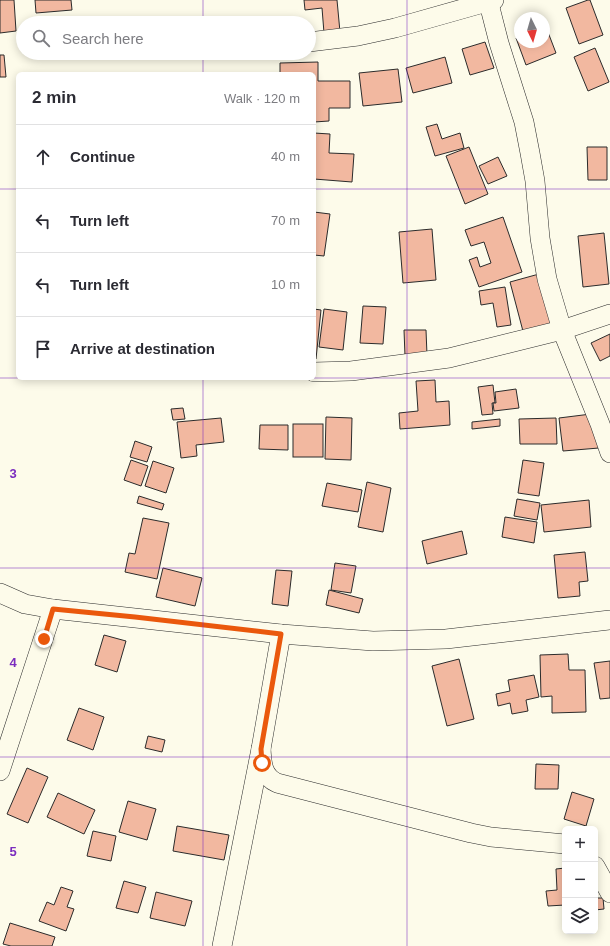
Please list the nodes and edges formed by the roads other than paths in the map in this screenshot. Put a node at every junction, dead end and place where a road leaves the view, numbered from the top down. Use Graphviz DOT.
graph roads {
  1 [pos="490,1"];
  2 [pos="316,41"];
  3 [pos="610,314"];
  4 [pos="562,330"];
  5 [pos="316,372"];
  6 [pos="610,453"];
  7 [pos="0,593"];
  8 [pos="53,609"];
  9 [pos="610,620"];
  10 [pos="281,634"];
  11 [pos="261,749"];
  12 [pos="0,771"];
  13 [pos="562,844"];
  14 [pos="598,871"];
  15 [pos="610,893"];
  16 [pos="222,946"];
  1 -- 2 [label="street"];
  1 -- 4 [label="street"];
  3 -- 4 [label="street"];
  4 -- 5 [label="street"];
  4 -- 6 [label="street"];
  7 -- 8 [label="street"];
  8 -- 10 [label="street"];
  8 -- 12 [label="street"];
  9 -- 10 [label="street"];
  10 -- 11 [label="street"];
  11 -- 13 [label="street"];
  11 -- 16 [label="street"];
  14 -- 15 [label="street"];
}
